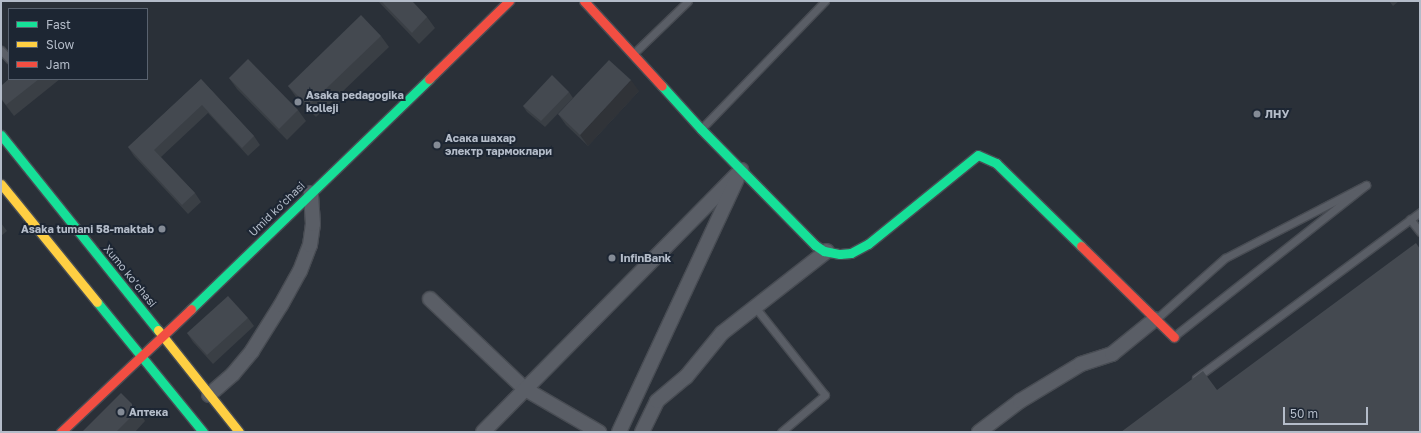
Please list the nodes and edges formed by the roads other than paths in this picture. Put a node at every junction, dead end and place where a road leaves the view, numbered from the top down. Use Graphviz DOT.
graph roads {
  1 [pos="509,1"];
  2 [pos="584,1"];
  3 [pos="688,1"];
  4 [pos="825,1"];
  5 [pos="1,50"];
  6 [pos="633,54"];
  7 [pos="8,58"];
  8 [pos="701,129"];
  9 [pos="1,135"];
  10 [pos="741,170"];
  11 [pos="1,184"];
  12 [pos="311,193"];
  13 [pos="1420,212"];
  14 [pos="1410,219"];
  15 [pos="1420,232"];
  16 [pos="827,251"];
  17 [pos="430,299"];
  18 [pos="755,307"];
  19 [pos="1156,319"];
  20 [pos="163,336"];
  21 [pos="1174,337"];
  22 [pos="141,356"];
  23 [pos="1188,385"];
  24 [pos="525,389"];
  25 [pos="209,395"];
  26 [pos="495,426"];
  27 [pos="196,429"];
  28 [pos="61,432"];
  29 [pos="239,432"];
  30 [pos="483,432"];
  31 [pos="599,432"];
  32 [pos="619,432"];
  33 [pos="642,432"];
  34 [pos="781,432"];
  35 [pos="979,432"];
  1 -- 12 [label="main road, Umid ko'chasi"];
  2 -- 6 [label="main road"];
  3 -- 6 [label="lane"];
  4 -- 8 [label="lane"];
  5 -- 7 [label="lane"];
  6 -- 8 [label="main road"];
  8 -- 10 [label="main road"];
  9 -- 20 [label="main road, Xumo ko’chasi"];
  10 -- 16 [label="main road"];
  10 -- 24 [label="street"];
  10 -- 32 [label="street"];
  11 -- 22 [label="main road"];
  12 -- 20 [label="main road, Umid ko'chasi"];
  12 -- 25 [label="street"];
  13 -- 14 [label="lane"];
  14 -- 15 [label="lane"];
  14 -- 23 [label="lane"];
  16 -- 18 [label="street"];
  16 -- 19 [label="main road"];
  17 -- 24 [label="street"];
  18 -- 33 [label="street"];
  18 -- 34 [label="lane"];
  19 -- 21 [label="main road"];
  19 -- 21 [label="lane"];
  19 -- 35 [label="street"];
  20 -- 22 [label="main road, Umid ko'chasi"];
  20 -- 25 [label="main road, Xumo ko’chasi"];
  22 -- 27 [label="main road"];
  22 -- 28 [label="main road, Umid ko'chasi"];
  24 -- 26 [label="street"];
  24 -- 31 [label="street"];
  25 -- 29 [label="main road, Xumo ko’chasi"];
  26 -- 30 [label="street"];
}
